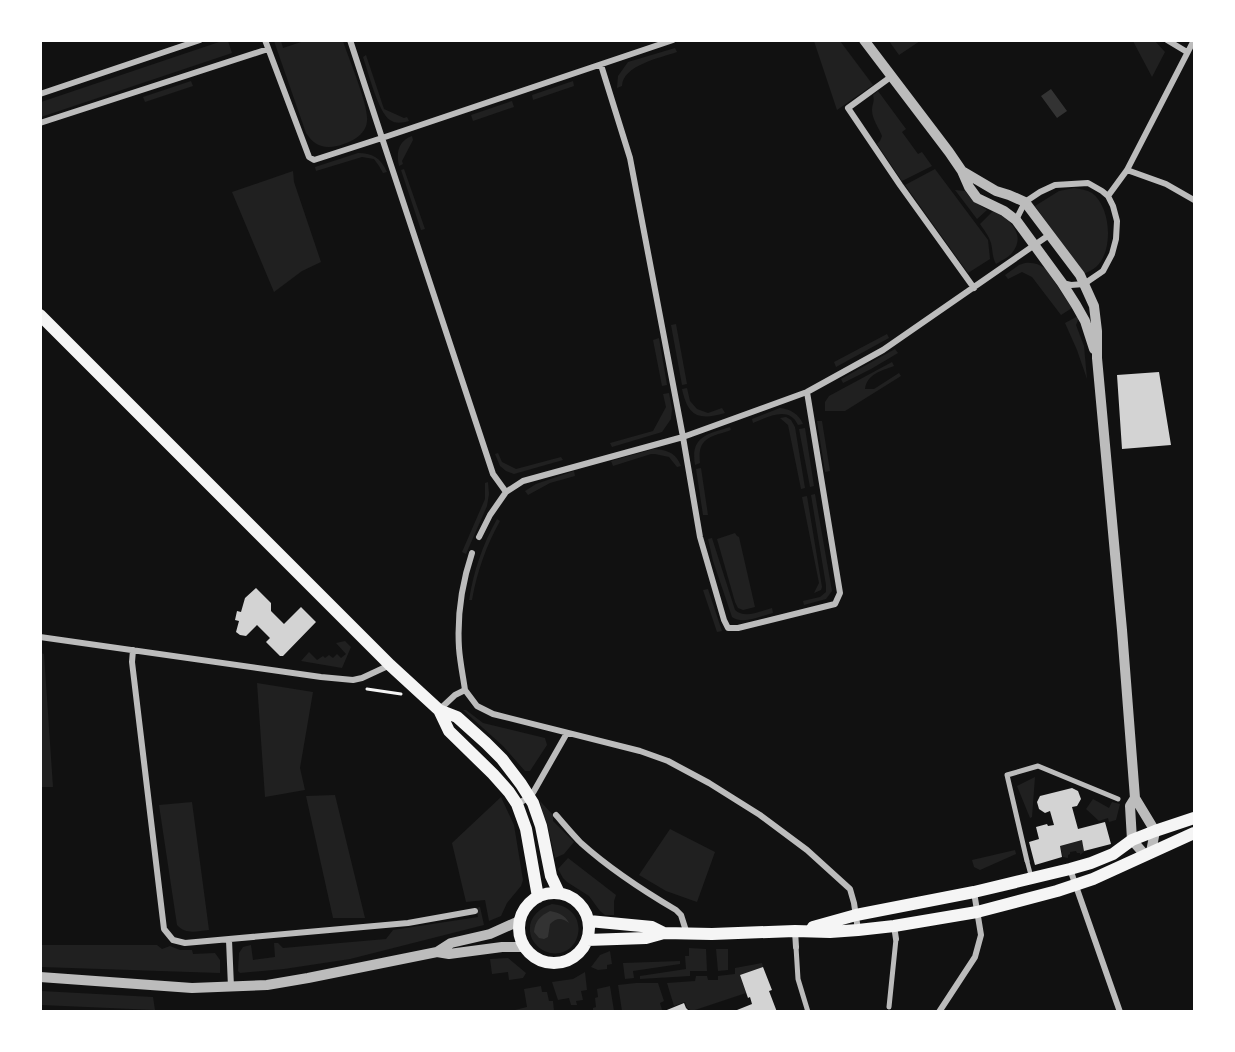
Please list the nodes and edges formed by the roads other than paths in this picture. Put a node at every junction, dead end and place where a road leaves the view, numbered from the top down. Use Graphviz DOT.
graph roads {
  1 [pos="200,40"];
  2 [pos="266,40"];
  3 [pos="350,40"];
  4 [pos="673,40"];
  5 [pos="864,40"];
  6 [pos="1167,40"];
  7 [pos="1194,40"];
  8 [pos="268,49"];
  9 [pos="1187,52"];
  10 [pos="601,65"];
  11 [pos="892,76"];
  12 [pos="40,94"];
  13 [pos="40,123"];
  14 [pos="382,138"];
  15 [pos="1126,170"];
  16 [pos="962,171"];
  17 [pos="1108,196"];
  18 [pos="1194,200"];
  19 [pos="1025,202"];
  20 [pos="1016,220"];
  21 [pos="1049,235"];
  22 [pos="1035,246"];
  23 [pos="1062,283"];
  24 [pos="1084,284"];
  25 [pos="974,288"];
  26 [pos="40,315"];
  27 [pos="1097,358"];
  28 [pos="807,392"];
  29 [pos="683,437"];
  30 [pos="506,492"];
  31 [pos="479,537"];
  32 [pos="472,553"];
  33 [pos="40,637"];
  34 [pos="133,650"];
  35 [pos="390,665"];
  36 [pos="465,690"];
  37 [pos="439,710"];
  38 [pos="567,733"];
  39 [pos="530,796"];
  40 [pos="1135,798"];
  41 [pos="1118,799"];
  42 [pos="516,804"];
  43 [pos="556,815"];
  44 [pos="1194,818"];
  45 [pos="1155,831"];
  46 [pos="1194,833"];
  47 [pos="1132,840"];
  48 [pos="1148,854"];
  49 [pos="1027,861"];
  50 [pos="1070,869"];
  51 [pos="1032,879"];
  52 [pos="1076,885"];
  53 [pos="974,892"];
  54 [pos="559,893"];
  55 [pos="537,897"];
  56 [pos="475,911"];
  57 [pos="977,912"];
  58 [pos="856,915"];
  59 [pos="519,921"];
  60 [pos="589,921"];
  61 [pos="894,926"];
  62 [pos="858,930"];
  63 [pos="796,931"];
  64 [pos="664,933"];
  65 [pos="687,934"];
  66 [pos="896,939"];
  67 [pos="229,940"];
  68 [pos="587,940"];
  69 [pos="524,947"];
  70 [pos="796,947"];
  71 [pos="437,952"];
  72 [pos="40,977"];
  73 [pos="231,987"];
  74 [pos="889,1007"];
  75 [pos="808,1011"];
  76 [pos="939,1011"];
  77 [pos="1120,1011"];
  1 -- 12 [label="street"];
  2 -- 8 [label="street"];
  3 -- 14 [label="street"];
  4 -- 10 [label="street"];
  5 -- 11 [label="street"];
  6 -- 9 [label="street"];
  7 -- 9 [label="street"];
  8 -- 13 [label="street"];
  8 -- 14 [label="street"];
  9 -- 15 [label="street"];
  10 -- 14 [label="street"];
  10 -- 29 [label="street"];
  11 -- 16 [label="street"];
  11 -- 25 [label="street"];
  14 -- 30 [label="street"];
  15 -- 17 [label="street"];
  15 -- 18 [label="street"];
  16 -- 19 [label="street"];
  16 -- 20 [label="street"];
  17 -- 19 [label="street"];
  17 -- 24 [label="street"];
  19 -- 20 [label="street"];
  19 -- 21 [label="street"];
  20 -- 22 [label="street"];
  21 -- 22 [label="street"];
  21 -- 24 [label="street"];
  22 -- 23 [label="street"];
  22 -- 25 [label="street"];
  23 -- 24 [label="street"];
  23 -- 27 [label="street"];
  24 -- 27 [label="street"];
  25 -- 28 [label="street"];
  26 -- 35 [label="main road"];
  27 -- 40 [label="street"];
  28 -- 29 [label="street"];
  28 -- 29 [label="street"];
  29 -- 30 [label="street"];
  30 -- 31 [label="street"];
  32 -- 36 [label="street"];
  33 -- 34 [label="street"];
  34 -- 35 [label="street"];
  34 -- 67 [label="street"];
  35 -- 37 [label="main road"];
  36 -- 37 [label="street"];
  36 -- 38 [label="street"];
  37 -- 39 [label="main road"];
  37 -- 42 [label="main road"];
  38 -- 39 [label="street"];
  38 -- 58 [label="street"];
  39 -- 42 [label="street"];
  39 -- 54 [label="main road"];
  40 -- 41 [label="lane"];
  40 -- 45 [label="street"];
  40 -- 47 [label="street"];
  41 -- 49 [label="street"];
  42 -- 55 [label="main road"];
  43 -- 65 [label="street"];
  44 -- 45 [label="main road"];
  45 -- 47 [label="main road"];
  45 -- 48 [label="street"];
  46 -- 48 [label="main road"];
  47 -- 48 [label="street"];
  47 -- 50 [label="main road"];
  48 -- 52 [label="main road"];
  49 -- 51 [label="lane"];
  50 -- 51 [label="main road"];
  50 -- 52 [label="street"];
  51 -- 53 [label="main road"];
  52 -- 57 [label="main road"];
  52 -- 77 [label="street"];
  53 -- 57 [label="street"];
  53 -- 58 [label="main road"];
  54 -- 55 [label="main road"];
  54 -- 60 [label="main road"];
  55 -- 59 [label="main road"];
  56 -- 67 [label="street"];
  57 -- 61 [label="main road"];
  57 -- 76 [label="street"];
  58 -- 62 [label="street"];
  58 -- 63 [label="main road"];
  59 -- 69 [label="main road"];
  59 -- 71 [label="street"];
  60 -- 64 [label="main road"];
  60 -- 68 [label="main road"];
  61 -- 62 [label="main road"];
  61 -- 66 [label="street"];
  62 -- 63 [label="main road"];
  63 -- 65 [label="main road"];
  63 -- 70 [label="street"];
  64 -- 65 [label="main road"];
  64 -- 68 [label="main road"];
  66 -- 74 [label="street"];
  67 -- 73 [label="street"];
  68 -- 69 [label="main road"];
  69 -- 71 [label="street"];
  70 -- 75 [label="street"];
  71 -- 73 [label="street"];
  72 -- 73 [label="street"];
}
